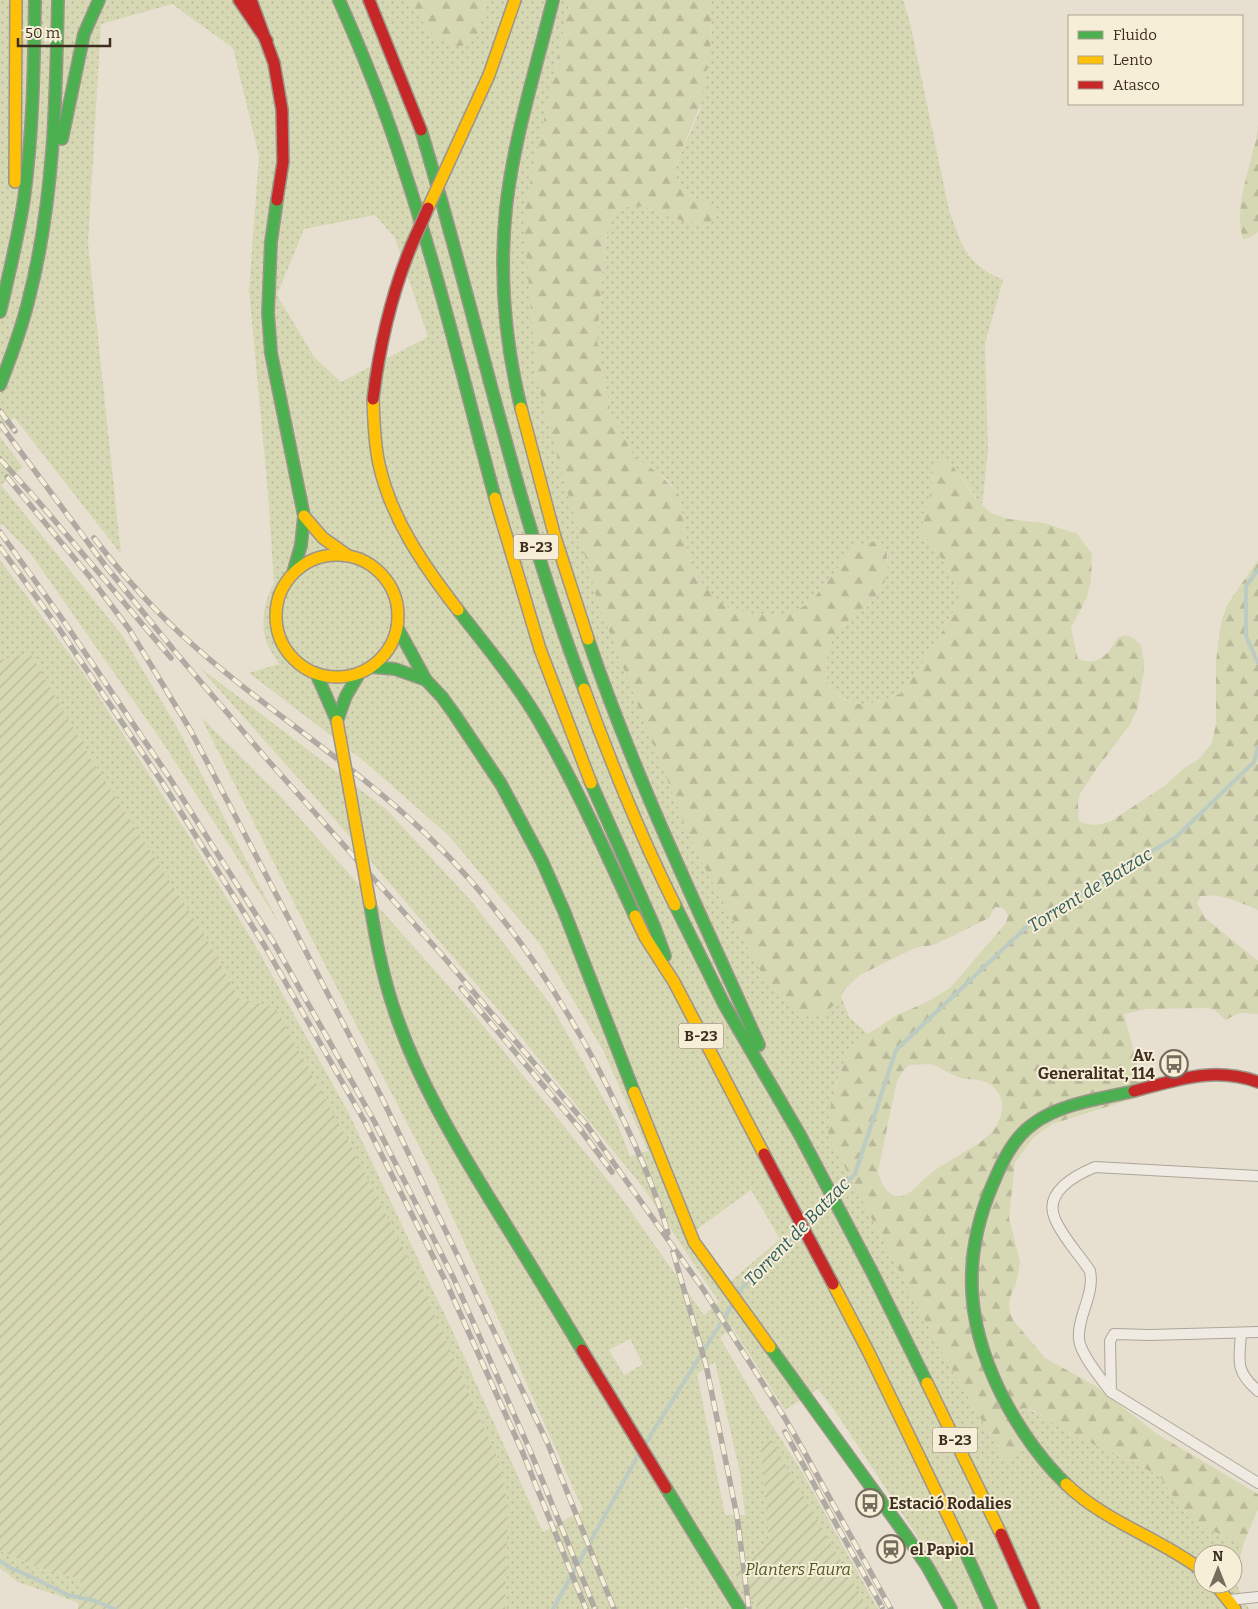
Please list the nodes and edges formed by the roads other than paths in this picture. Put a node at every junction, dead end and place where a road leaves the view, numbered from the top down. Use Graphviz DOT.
graph roads {
  1 [pos="16,0"];
  2 [pos="35,0"];
  3 [pos="58,0"];
  4 [pos="99,0"];
  5 [pos="239,0"];
  6 [pos="251,0"];
  7 [pos="339,0"];
  8 [pos="369,0"];
  9 [pos="515,0"];
  10 [pos="553,0"];
  11 [pos="268,41"];
  12 [pos="52,175"];
  13 [pos="21,180"];
  14 [pos="0,312"];
  15 [pos="0,385"];
  16 [pos="304,516"];
  17 [pos="349,556"];
  18 [pos="293,573"];
  19 [pos="397,628"];
  20 [pos="371,667"];
  21 [pos="316,673"];
  22 [pos="359,674"];
  23 [pos="426,680"];
  24 [pos="337,721"];
  25 [pos="674,982"];
  26 [pos="766,1069"];
  27 [pos="1258,1082"];
  28 [pos="1258,1176"];
  29 [pos="1258,1332"];
  30 [pos="1241,1334"];
  31 [pos="1258,1391"];
  32 [pos="1111,1392"];
  33 [pos="1258,1483"];
  34 [pos="1193,1564"];
  35 [pos="1224,1594"];
  36 [pos="1258,1597"];
  37 [pos="1232,1604"];
  38 [pos="740,1609"];
  39 [pos="951,1609"];
  40 [pos="991,1609"];
  41 [pos="1034,1609"];
  1 -- 13 [label="main road"];
  2 -- 13 [label="main road"];
  3 -- 12 [label="main road"];
  4 -- 12 [label="main road"];
  5 -- 11 [label="main road"];
  6 -- 11 [label="main road"];
  7 -- 25 [label="main road, B-23"];
  8 -- 26 [label="main road, B-23"];
  9 -- 25 [label="main road, bridge"];
  10 -- 26 [label="main road"];
  11 -- 16 [label="main road"];
  12 -- 15 [label="main road"];
  13 -- 14 [label="main road"];
  16 -- 17 [label="main road"];
  16 -- 18 [label="main road"];
  17 -- 18 [label="main road"];
  17 -- 19 [label="main road"];
  18 -- 21 [label="main road"];
  19 -- 20 [label="main road"];
  19 -- 23 [label="main road"];
  20 -- 22 [label="main road"];
  20 -- 23 [label="main road"];
  21 -- 22 [label="main road"];
  21 -- 24 [label="main road"];
  22 -- 24 [label="main road"];
  23 -- 39 [label="main road"];
  24 -- 38 [label="main road, bridge"];
  25 -- 40 [label="main road, B-23"];
  26 -- 41 [label="main road, B-23"];
  27 -- 34 [label="main road"];
  28 -- 32 [label="street"];
  29 -- 30 [label="street"];
  30 -- 31 [label="street"];
  30 -- 32 [label="street"];
  32 -- 33 [label="street"];
  35 -- 37 [label="main road"];
  36 -- 37 [label="street"];
}
